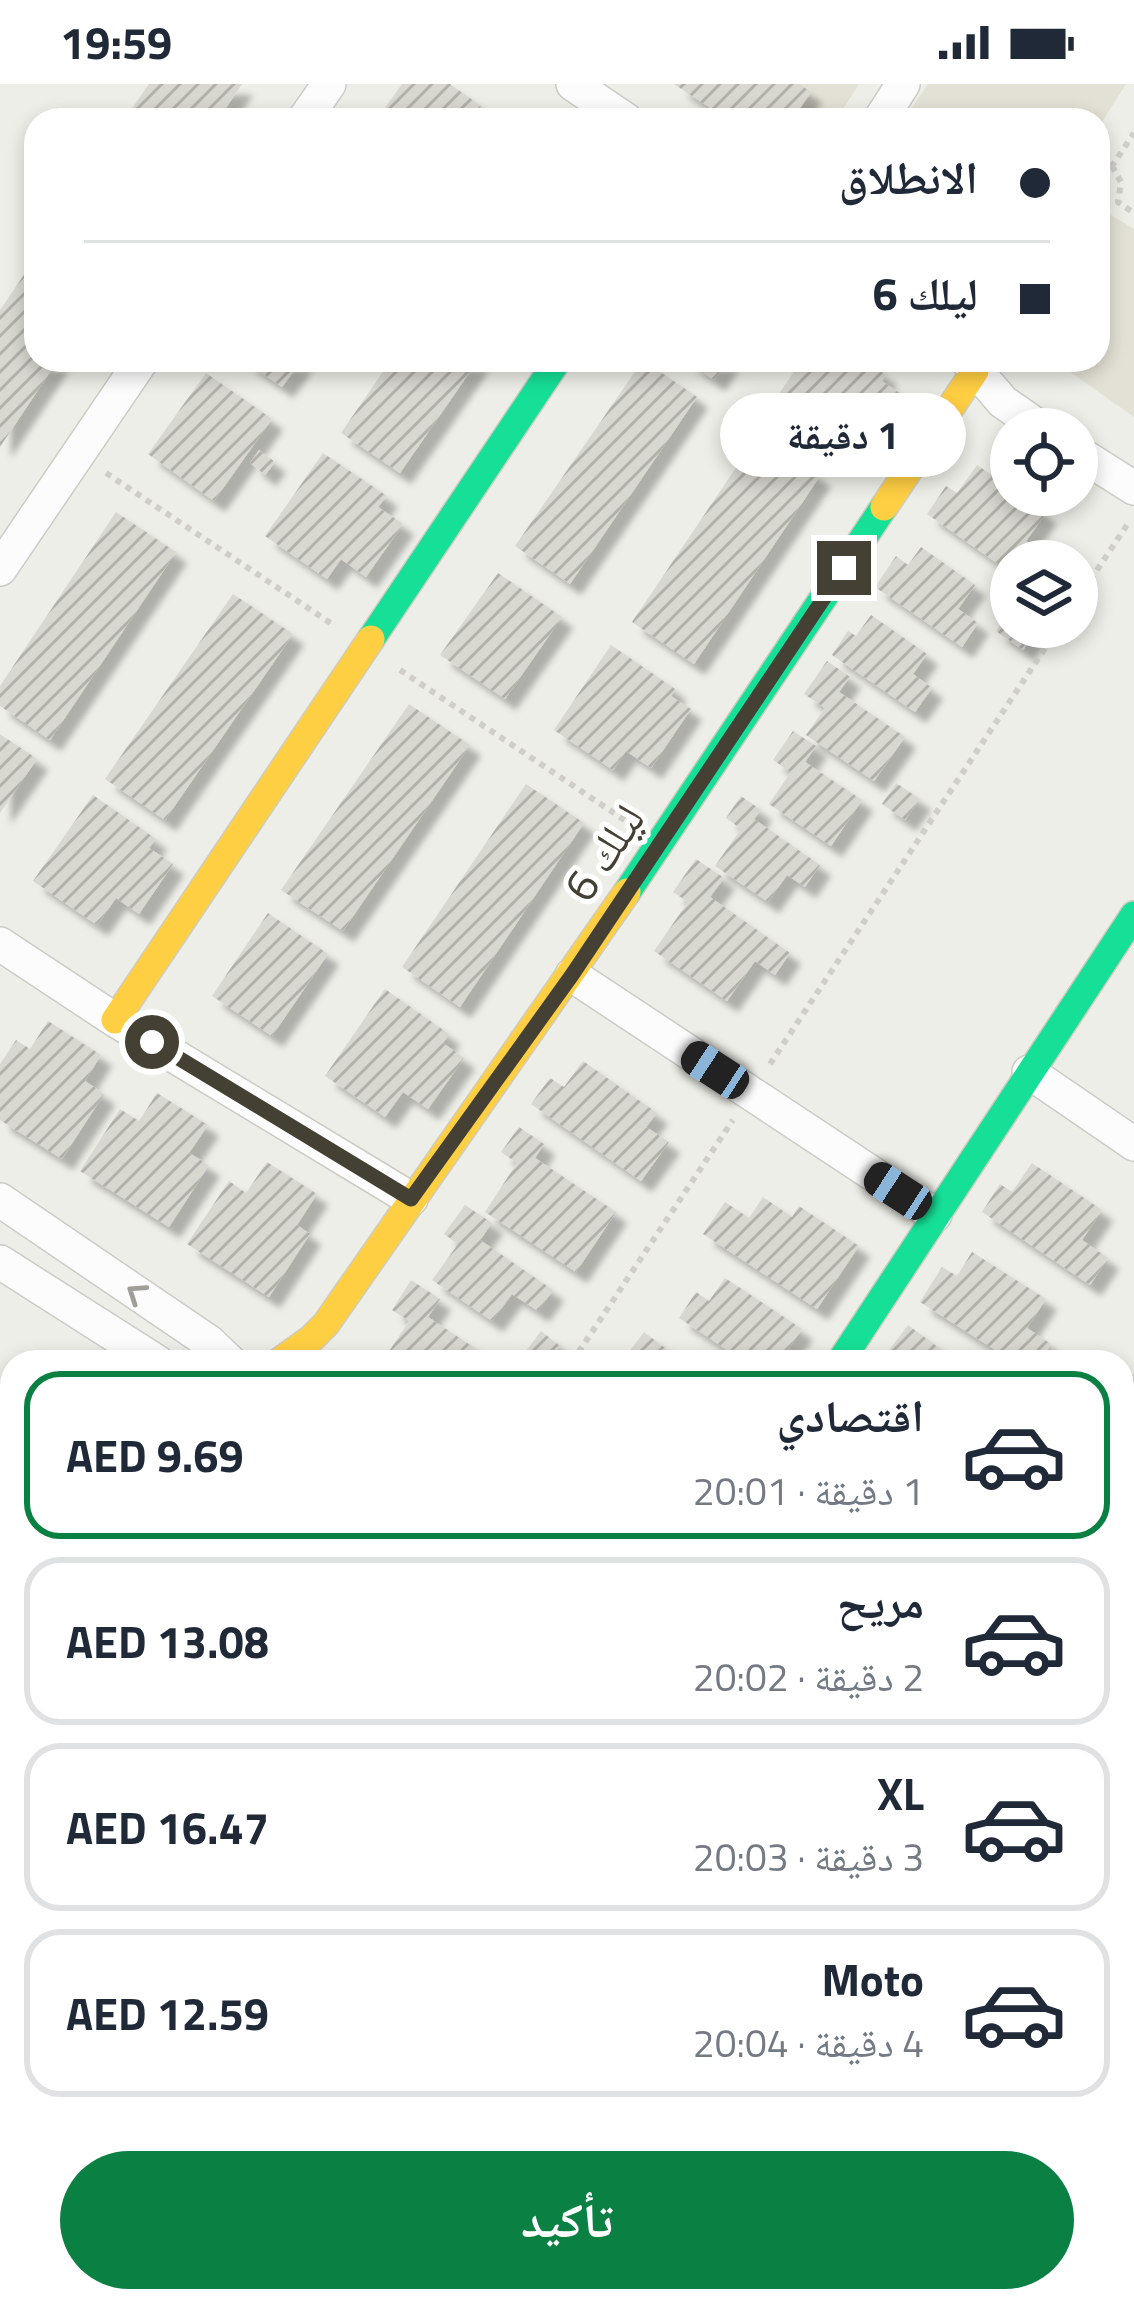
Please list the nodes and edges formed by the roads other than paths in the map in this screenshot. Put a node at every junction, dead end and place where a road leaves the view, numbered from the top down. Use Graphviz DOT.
graph roads {
  1 [pos="573,84"];
  2 [pos="608,108"];
  3 [pos="134,372"];
  4 [pos="550,372"];
  5 [pos="966,372"];
  6 [pos="977,372"];
  7 [pos="1012,408"];
  8 [pos="1098,465"];
  9 [pos="1134,488"];
  10 [pos="0,569"];
  11 [pos="1134,915"];
  12 [pos="0,944"];
  13 [pos="572,975"];
  14 [pos="115,1020"];
  15 [pos="1030,1072"];
  16 [pos="1134,1144"];
  17 [pos="411,1199"];
  18 [pos="0,1200"];
  19 [pos="934,1215"];
  20 [pos="0,1238"];
  21 [pos="57,1240"];
  22 [pos="0,1262"];
  23 [pos="138,1350"];
  24 [pos="217,1350"];
  25 [pos="296,1350"];
  26 [pos="848,1350"];
  1 -- 2 [label="street"];
  3 -- 10 [label="street"];
  4 -- 14 [label="street"];
  5 -- 13 [label="street, ليلك 6"];
  6 -- 7 [label="street"];
  8 -- 9 [label="street"];
  11 -- 15 [label="street"];
  12 -- 14 [label="street"];
  13 -- 17 [label="street, ليلك 6"];
  13 -- 19 [label="street"];
  14 -- 17 [label="street"];
  15 -- 16 [label="street"];
  15 -- 19 [label="street"];
  17 -- 25 [label="street, ليلك 6"];
  18 -- 21 [label="street"];
  19 -- 26 [label="street"];
  20 -- 21 [label="street"];
  24 -- 21 [label="street, one-way"];
  22 -- 23 [label="street"];
}
